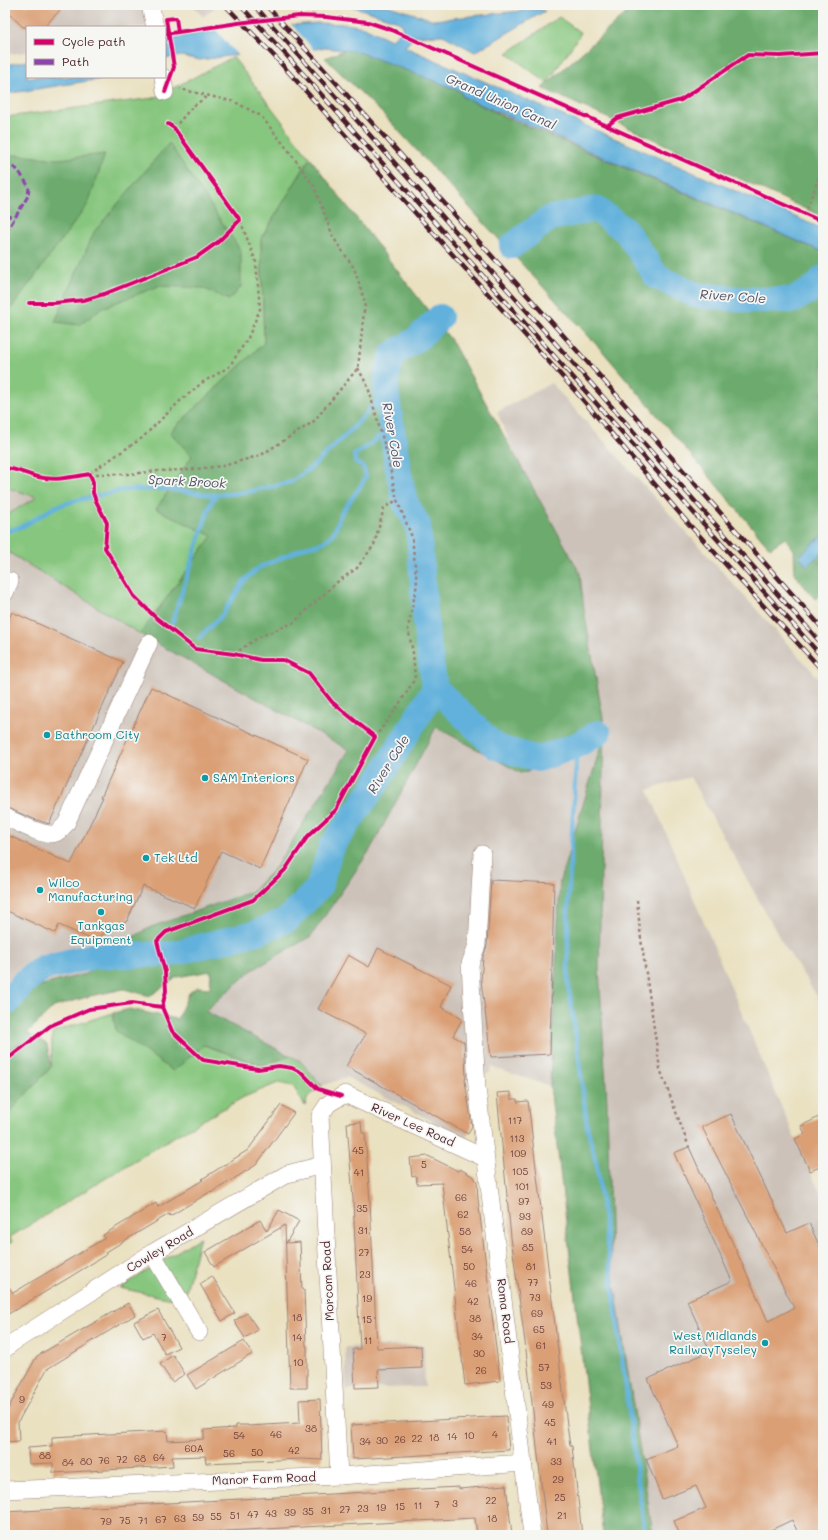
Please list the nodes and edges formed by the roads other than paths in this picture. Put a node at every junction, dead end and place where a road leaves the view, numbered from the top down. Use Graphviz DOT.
graph roads {
  1 [pos="150,7"];
  2 [pos="164,25"];
  3 [pos="149,643"];
  4 [pos="5,817"];
  5 [pos="482,854"];
  6 [pos="341,1096"];
  7 [pos="485,1158"];
  8 [pos="322,1165"];
  9 [pos="152,1254"];
  10 [pos="199,1332"];
  11 [pos="5,1349"];
  12 [pos="524,1463"];
  13 [pos="339,1476"];
  14 [pos="5,1490"];
  15 [pos="532,1535"];
  1 -- 2 [label="street"];
  3 -- 4 [label="street"];
  5 -- 7 [label="street, Roma Road"];
  6 -- 7 [label="street, River Lee Road"];
  6 -- 8 [label="street, Morcom Road"];
  7 -- 12 [label="street, Roma Road"];
  8 -- 9 [label="street, Cowley Road"];
  8 -- 13 [label="street, Morcom Road"];
  9 -- 10 [label="street"];
  9 -- 11 [label="street, Cowley Road"];
  12 -- 13 [label="street, Manor Farm Road"];
  12 -- 15 [label="street, Roma Road"];
  13 -- 14 [label="street, Manor Farm Road"];
}
